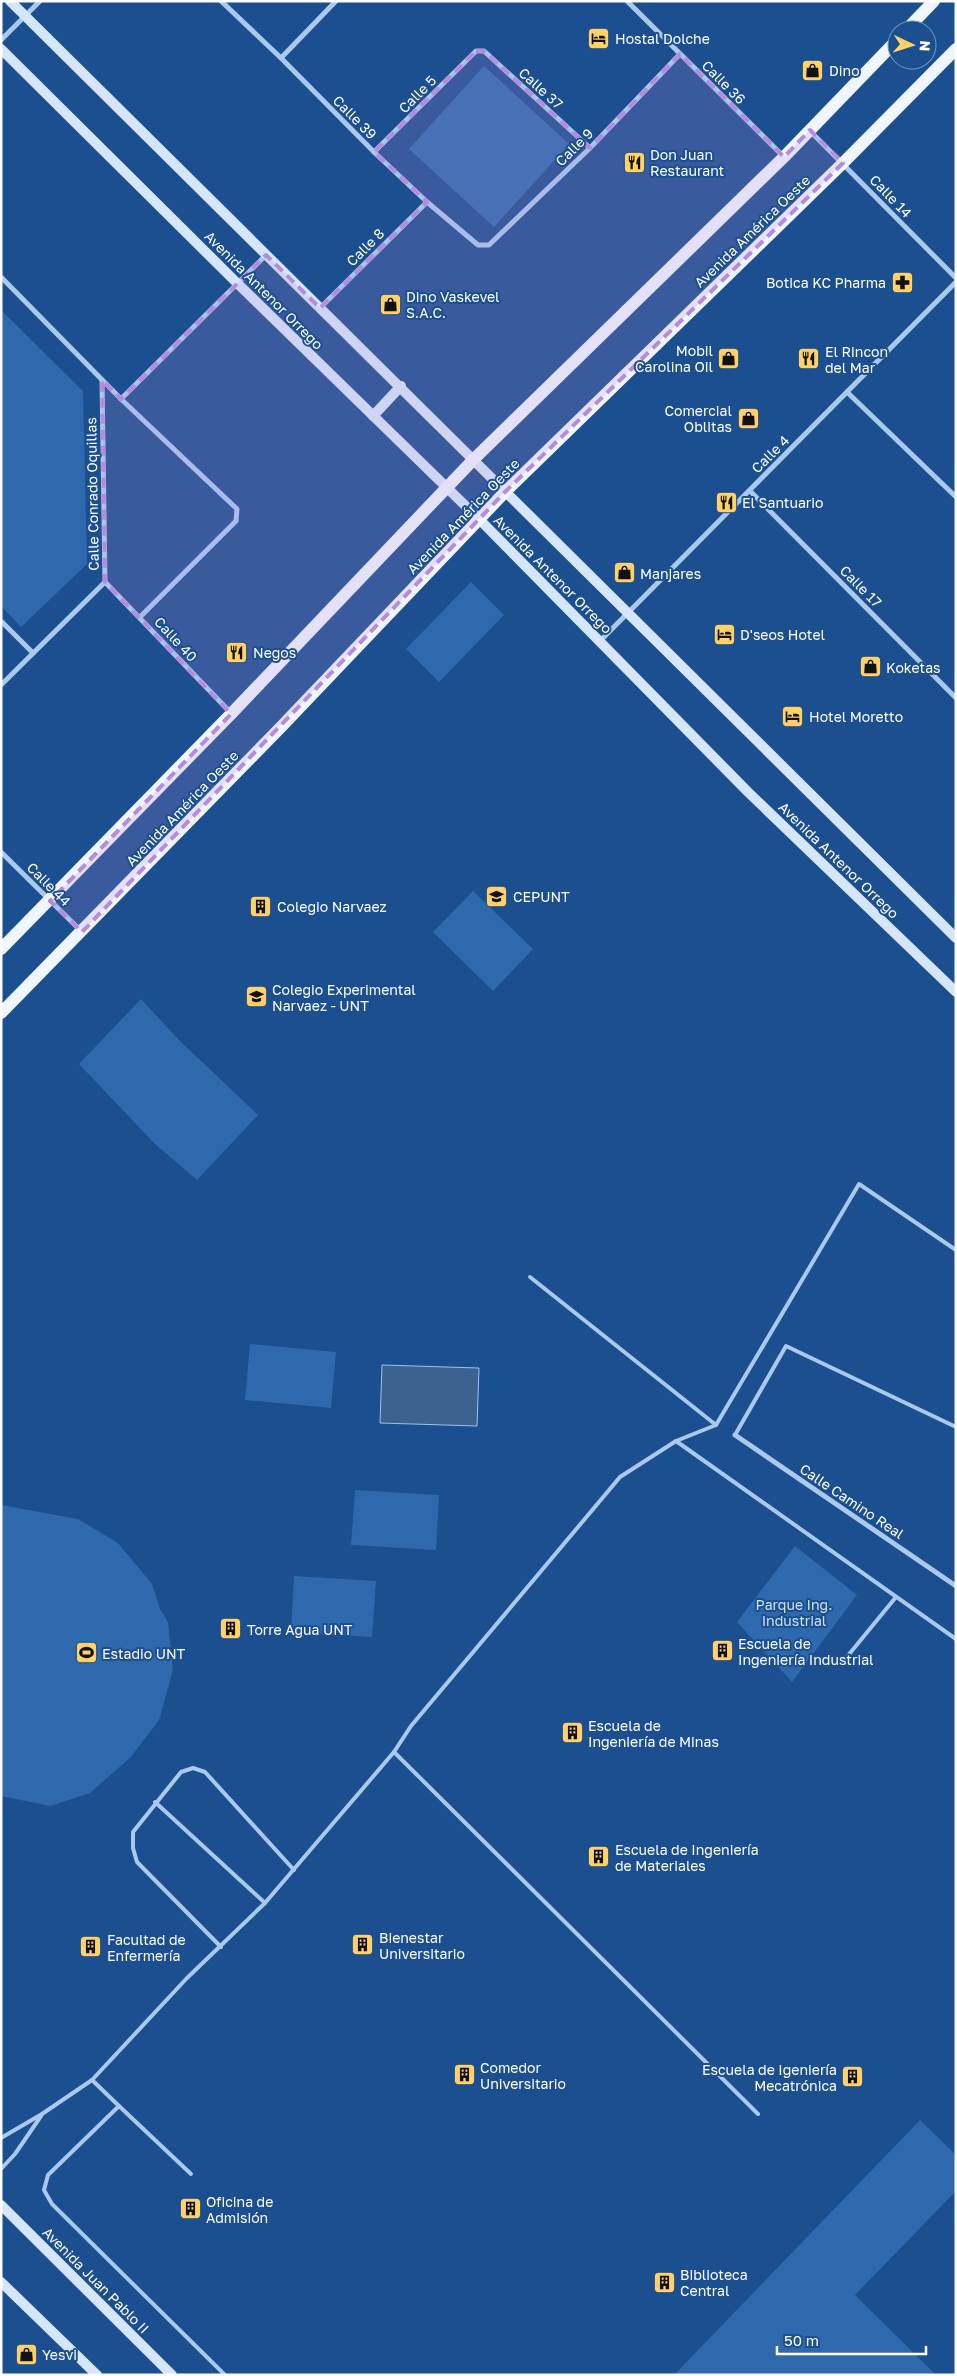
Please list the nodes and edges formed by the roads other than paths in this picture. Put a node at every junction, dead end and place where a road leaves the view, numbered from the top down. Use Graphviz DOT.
graph roads {
  1 [pos="10,1"];
  2 [pos="40,1"];
  3 [pos="221,1"];
  4 [pos="336,1"];
  5 [pos="627,1"];
  6 [pos="934,1"];
  7 [pos="25,17"];
  8 [pos="916,20"];
  9 [pos="1,40"];
  10 [pos="1,49"];
  11 [pos="956,49"];
  12 [pos="887,50"];
  13 [pos="476,51"];
  14 [pos="680,54"];
  15 [pos="281,58"];
  16 [pos="810,130"];
  17 [pos="590,148"];
  18 [pos="374,152"];
  19 [pos="784,157"];
  20 [pos="843,163"];
  21 [pos="427,202"];
  22 [pos="478,245"];
  23 [pos="266,255"];
  24 [pos="1,278"];
  25 [pos="956,280"];
  26 [pos="237,283"];
  27 [pos="320,308"];
  28 [pos="102,380"];
  29 [pos="401,386"];
  30 [pos="847,392"];
  31 [pos="122,399"];
  32 [pos="372,416"];
  33 [pos="474,459"];
  34 [pos="446,487"];
  35 [pos="750,490"];
  36 [pos="506,491"];
  37 [pos="956,497"];
  38 [pos="479,519"];
  39 [pos="105,582"];
  40 [pos="627,615"];
  41 [pos="140,617"];
  42 [pos="1,621"];
  43 [pos="600,641"];
  44 [pos="33,653"];
  45 [pos="1,684"];
  46 [pos="956,698"];
  47 [pos="231,714"];
  48 [pos="1,852"];
  49 [pos="50,901"];
  50 [pos="82,932"];
  51 [pos="956,938"];
  52 [pos="1,949"];
  53 [pos="956,992"];
  54 [pos="1,1013"];
  55 [pos="956,1250"];
  56 [pos="530,1277"];
  57 [pos="716,1425"];
  58 [pos="956,1427"];
  59 [pos="736,1435"];
  60 [pos="676,1441"];
  61 [pos="956,1586"];
  62 [pos="896,1597"];
  63 [pos="956,1639"];
  64 [pos="846,1658"];
  65 [pos="394,1752"];
  66 [pos="155,1802"];
  67 [pos="294,1870"];
  68 [pos="265,1903"];
  69 [pos="221,1947"];
  70 [pos="92,2080"];
  71 [pos="119,2106"];
  72 [pos="42,2114"];
  73 [pos="758,2114"];
  74 [pos="1,2138"];
  75 [pos="1,2169"];
  76 [pos="190,2174"];
  77 [pos="1,2205"];
  78 [pos="1,2282"];
  79 [pos="97,2375"];
  80 [pos="172,2375"];
  81 [pos="225,2375"];
  1 -- 7 [label="street, Avenida Antenor Orrego"];
  2 -- 7 [label="street"];
  3 -- 15 [label="street, Calle 39"];
  4 -- 15 [label="street"];
  5 -- 14 [label="street, Calle 36"];
  6 -- 8 [label="main road"];
  7 -- 9 [label="street"];
  7 -- 23 [label="street, Avenida Antenor Orrego"];
  10 -- 26 [label="street, Avenida Antenor Orrego"];
  11 -- 20 [label="main road, Avenida América Oeste"];
  12 -- 16 [label="main road"];
  13 -- 17 [label="street, Calle 37"];
  13 -- 18 [label="street, Calle 5"];
  14 -- 17 [label="street, Calle 9"];
  14 -- 19 [label="street, Calle 36"];
  15 -- 18 [label="street, Calle 39"];
  16 -- 19 [label="main road"];
  16 -- 20 [label="street, Calle 14"];
  17 -- 22 [label="street, Calle 9"];
  18 -- 21 [label="street, Calle 39"];
  19 -- 33 [label="main road"];
  20 -- 25 [label="street, Calle 14"];
  20 -- 36 [label="main road, Avenida América Oeste"];
  21 -- 22 [label="street, Calle 39"];
  21 -- 27 [label="street, Calle 8"];
  23 -- 26 [label="street"];
  23 -- 27 [label="street, Avenida Antenor Orrego"];
  24 -- 28 [label="street"];
  25 -- 30 [label="street, Calle 4"];
  26 -- 31 [label="street"];
  26 -- 32 [label="street, Avenida Antenor Orrego"];
  27 -- 29 [label="street, Avenida Antenor Orrego"];
  28 -- 31 [label="street"];
  28 -- 39 [label="street, Calle Conrado Oquillas"];
  29 -- 32 [label="street"];
  29 -- 33 [label="street, Avenida Antenor Orrego"];
  30 -- 35 [label="street, Calle 4"];
  30 -- 37 [label="street"];
  31 -- 41 [label="street"];
  32 -- 34 [label="street, Avenida Antenor Orrego"];
  33 -- 34 [label="main road"];
  33 -- 36 [label="street, Avenida Antenor Orrego"];
  34 -- 38 [label="street, Avenida Antenor Orrego"];
  34 -- 47 [label="main road"];
  35 -- 40 [label="street, Calle 4"];
  35 -- 46 [label="street, Calle 17"];
  36 -- 38 [label="main road, Avenida América Oeste"];
  36 -- 40 [label="street, Avenida Antenor Orrego"];
  38 -- 43 [label="street, Avenida Antenor Orrego"];
  38 -- 50 [label="main road, Avenida América Oeste"];
  39 -- 41 [label="street, Calle 40"];
  39 -- 44 [label="street, Calle Conrado Oquillas"];
  40 -- 43 [label="street, Calle 4"];
  40 -- 51 [label="street, Avenida Antenor Orrego"];
  41 -- 47 [label="street, Calle 40"];
  42 -- 44 [label="street"];
  43 -- 53 [label="street, Avenida Antenor Orrego"];
  44 -- 45 [label="street, Calle Conrado Oquillas"];
  47 -- 49 [label="main road"];
  48 -- 49 [label="street, Calle 44"];
  49 -- 50 [label="street, Calle 44"];
  49 -- 52 [label="main road"];
  50 -- 54 [label="main road, Avenida América Oeste"];
  55 -- 57 [label="lane"];
  56 -- 57 [label="lane"];
  57 -- 60 [label="lane"];
  58 -- 59 [label="lane"];
  59 -- 61 [label="street, Calle Camino Real"];
  60 -- 62 [label="lane"];
  60 -- 65 [label="lane"];
  62 -- 63 [label="lane"];
  62 -- 64 [label="lane"];
  65 -- 67 [label="lane"];
  65 -- 73 [label="lane"];
  66 -- 67 [label="lane"];
  66 -- 68 [label="lane"];
  66 -- 69 [label="lane"];
  67 -- 68 [label="lane"];
  68 -- 69 [label="lane"];
  69 -- 70 [label="lane"];
  70 -- 71 [label="lane"];
  70 -- 72 [label="lane"];
  71 -- 76 [label="lane"];
  71 -- 81 [label="lane"];
  72 -- 74 [label="lane"];
  72 -- 75 [label="lane"];
  77 -- 80 [label="street, Avenida Juan Pablo II"];
  78 -- 79 [label="street"];
}
